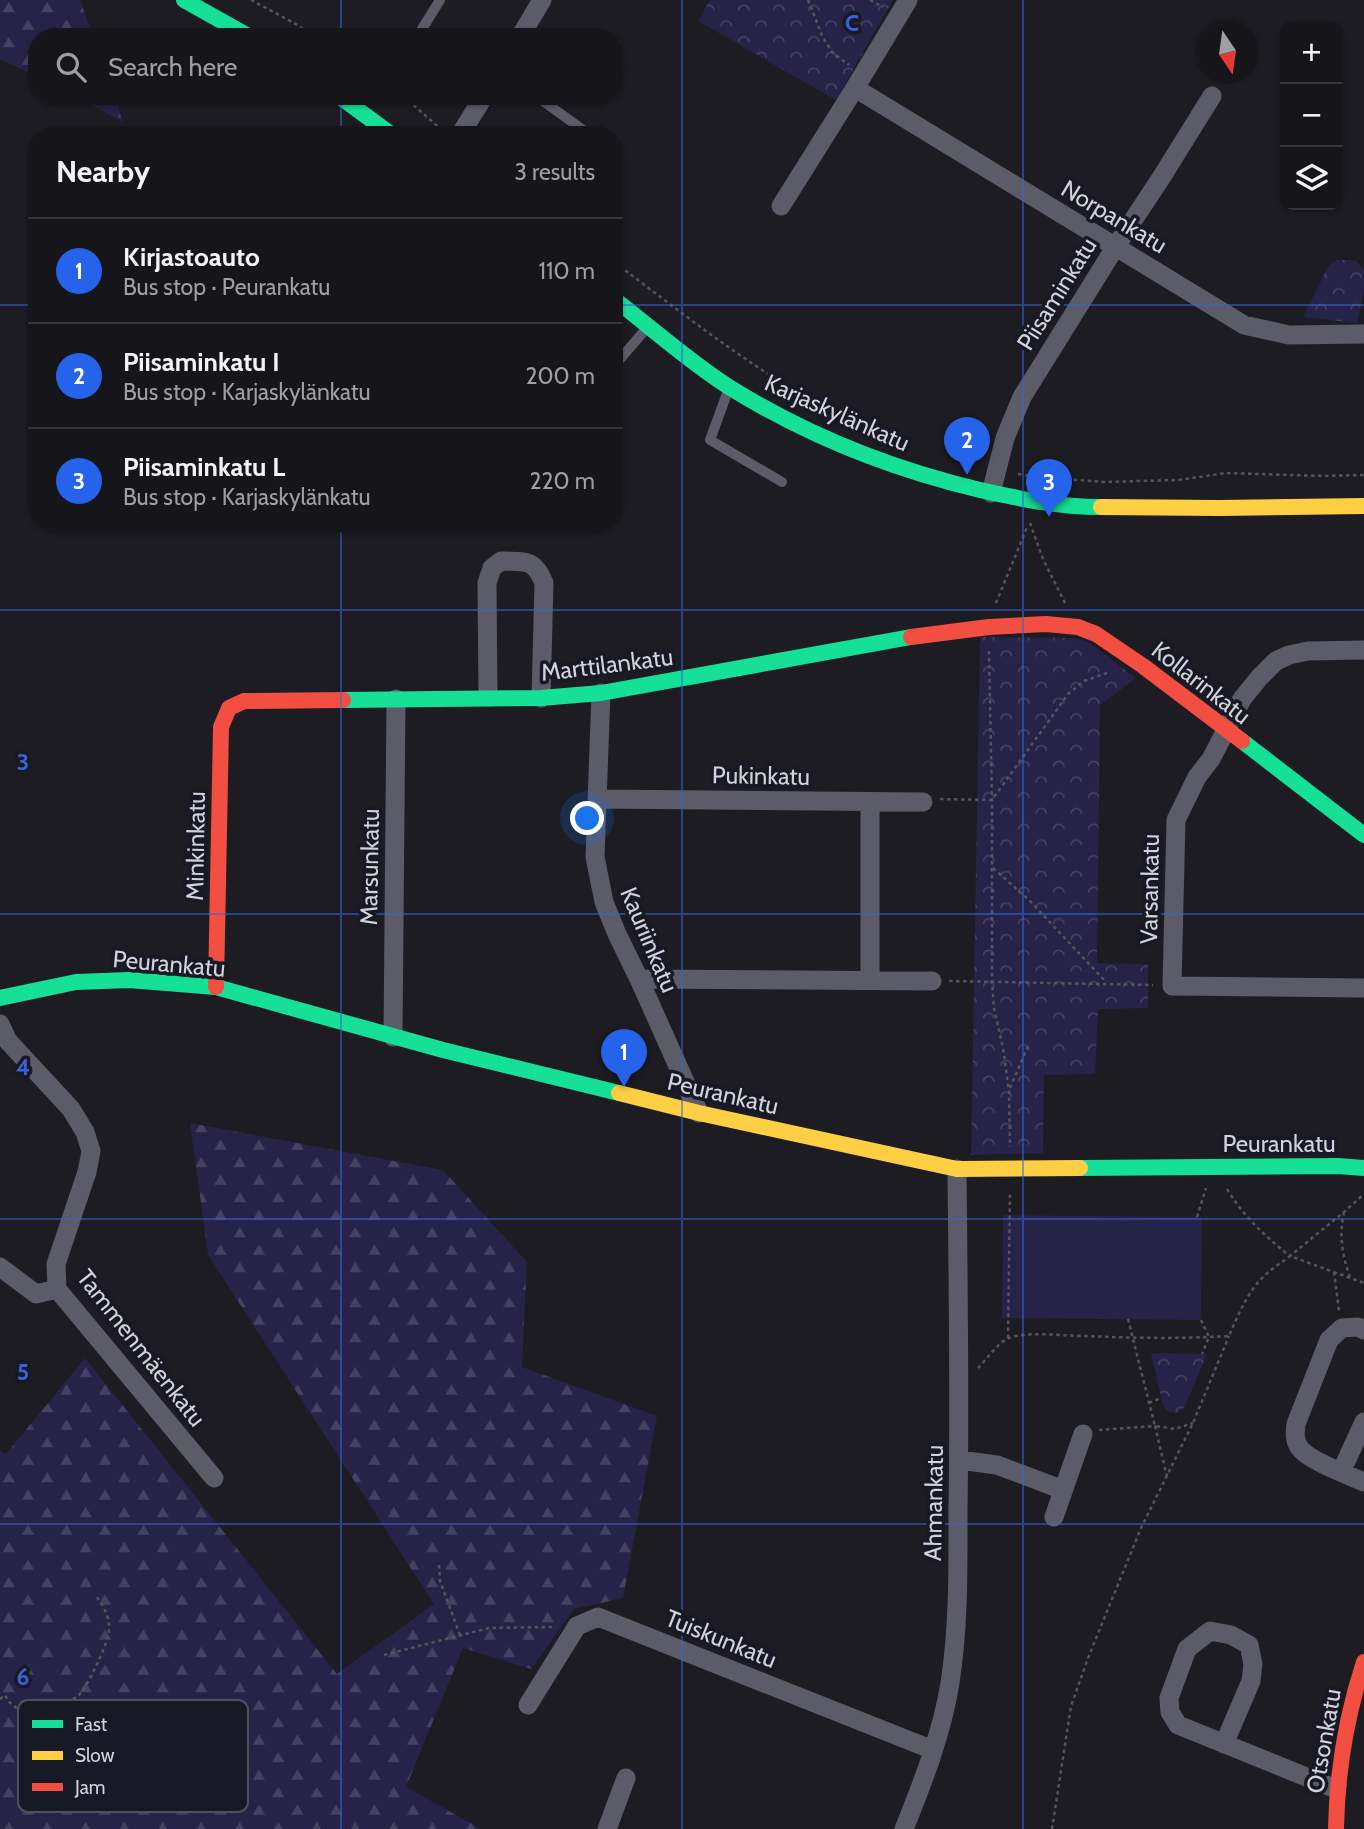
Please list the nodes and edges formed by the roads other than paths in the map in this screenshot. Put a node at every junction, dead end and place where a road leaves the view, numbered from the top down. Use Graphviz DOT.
graph roads {
  1 [pos="184,0"];
  2 [pos="440,0"];
  3 [pos="542,0"];
  4 [pos="908,0"];
  5 [pos="234,28"];
  6 [pos="423,28"];
  7 [pos="525,28"];
  8 [pos="859,82"];
  9 [pos="1212,96"];
  10 [pos="351,105"];
  11 [pos="478,105"];
  12 [pos="548,105"];
  13 [pos="380,126"];
  14 [pos="466,126"];
  15 [pos="578,126"];
  16 [pos="780,206"];
  17 [pos="1116,246"];
  18 [pos="623,306"];
  19 [pos="649,326"];
  20 [pos="1364,334"];
  21 [pos="623,356"];
  22 [pos="729,387"];
  23 [pos="782,482"];
  24 [pos="991,493"];
  25 [pos="1364,506"];
  26 [pos="989,627"];
  27 [pos="1364,650"];
  28 [pos="601,693"];
  29 [pos="488,697"];
  30 [pos="541,698"];
  31 [pos="396,699"];
  32 [pos="229,708"];
  33 [pos="1226,731"];
  34 [pos="597,799"];
  35 [pos="870,802"];
  36 [pos="923,802"];
  37 [pos="1364,835"];
  38 [pos="639,979"];
  39 [pos="870,979"];
  40 [pos="932,981"];
  41 [pos="216,987"];
  42 [pos="1364,988"];
  43 [pos="0,998"];
  44 [pos="0,1024"];
  45 [pos="393,1037"];
  46 [pos="699,1113"];
  47 [pos="1364,1168"];
  48 [pos="957,1169"];
  49 [pos="0,1267"];
  50 [pos="57,1290"];
  51 [pos="1364,1330"];
  52 [pos="1364,1422"];
  53 [pos="1083,1434"];
  54 [pos="959,1460"];
  55 [pos="1341,1472"];
  56 [pos="214,1478"];
  57 [pos="1364,1482"];
  58 [pos="1063,1490"];
  59 [pos="1054,1517"];
  60 [pos="1364,1662"];
  61 [pos="528,1705"];
  62 [pos="1224,1744"];
  63 [pos="933,1750"];
  64 [pos="626,1778"];
  65 [pos="1336,1789"];
  66 [pos="607,1829"];
  67 [pos="904,1829"];
  68 [pos="1336,1829"];
  1 -- 5 [label="street"];
  2 -- 6 [label="lane"];
  3 -- 7 [label="street"];
  4 -- 8 [label="street"];
  8 -- 16 [label="street"];
  8 -- 17 [label="street, Norpankatu"];
  9 -- 17 [label="street, Piisaminkatu"];
  10 -- 13 [label="street"];
  11 -- 14 [label="street"];
  12 -- 15 [label="lane"];
  17 -- 20 [label="street, Norpankatu"];
  17 -- 24 [label="street, Piisaminkatu"];
  18 -- 19 [label="street, Karjaskylänkatu"];
  19 -- 21 [label="lane"];
  19 -- 22 [label="street, Karjaskylänkatu"];
  22 -- 23 [label="lane"];
  22 -- 24 [label="street, Karjaskylänkatu"];
  24 -- 25 [label="street, Karjaskylänkatu"];
  26 -- 28 [label="street, Marttilankatu"];
  26 -- 33 [label="street, Kollarinkatu"];
  27 -- 33 [label="street, Varsankatu"];
  28 -- 30 [label="street, Marttilankatu"];
  28 -- 34 [label="street, Kauriinkatu"];
  29 -- 30 [label="street, Marttilankatu"];
  29 -- 30 [label="street"];
  29 -- 31 [label="street, Marttilankatu"];
  31 -- 32 [label="street, Marttilankatu"];
  31 -- 45 [label="street, Marsunkatu"];
  32 -- 41 [label="street, Minkinkatu"];
  33 -- 37 [label="street, Kollarinkatu"];
  33 -- 42 [label="street, Varsankatu"];
  34 -- 35 [label="street, Pukinkatu"];
  34 -- 38 [label="street, Kauriinkatu"];
  35 -- 36 [label="street, Pukinkatu"];
  35 -- 39 [label="street"];
  38 -- 39 [label="street"];
  38 -- 46 [label="street, Kauriinkatu"];
  39 -- 40 [label="street"];
  41 -- 43 [label="street, Peurankatu"];
  41 -- 45 [label="street, Peurankatu"];
  44 -- 50 [label="street, Tammenmäenkatu"];
  45 -- 46 [label="street, Peurankatu"];
  46 -- 48 [label="street, Peurankatu"];
  47 -- 48 [label="street, Peurankatu"];
  48 -- 54 [label="street, Ahmankatu"];
  49 -- 50 [label="street"];
  50 -- 56 [label="street, Tammenmäenkatu"];
  51 -- 55 [label="street"];
  52 -- 55 [label="street"];
  53 -- 58 [label="street"];
  54 -- 58 [label="street"];
  54 -- 63 [label="street, Ahmankatu"];
  55 -- 57 [label="street"];
  58 -- 59 [label="street"];
  60 -- 65 [label="street, Otsonkatu"];
  61 -- 63 [label="street, Tuiskunkatu"];
  62 -- 62 [label="street"];
  62 -- 65 [label="street"];
  63 -- 67 [label="street, Ahmankatu"];
  64 -- 66 [label="street"];
  65 -- 68 [label="street, Otsonkatu"];
}
